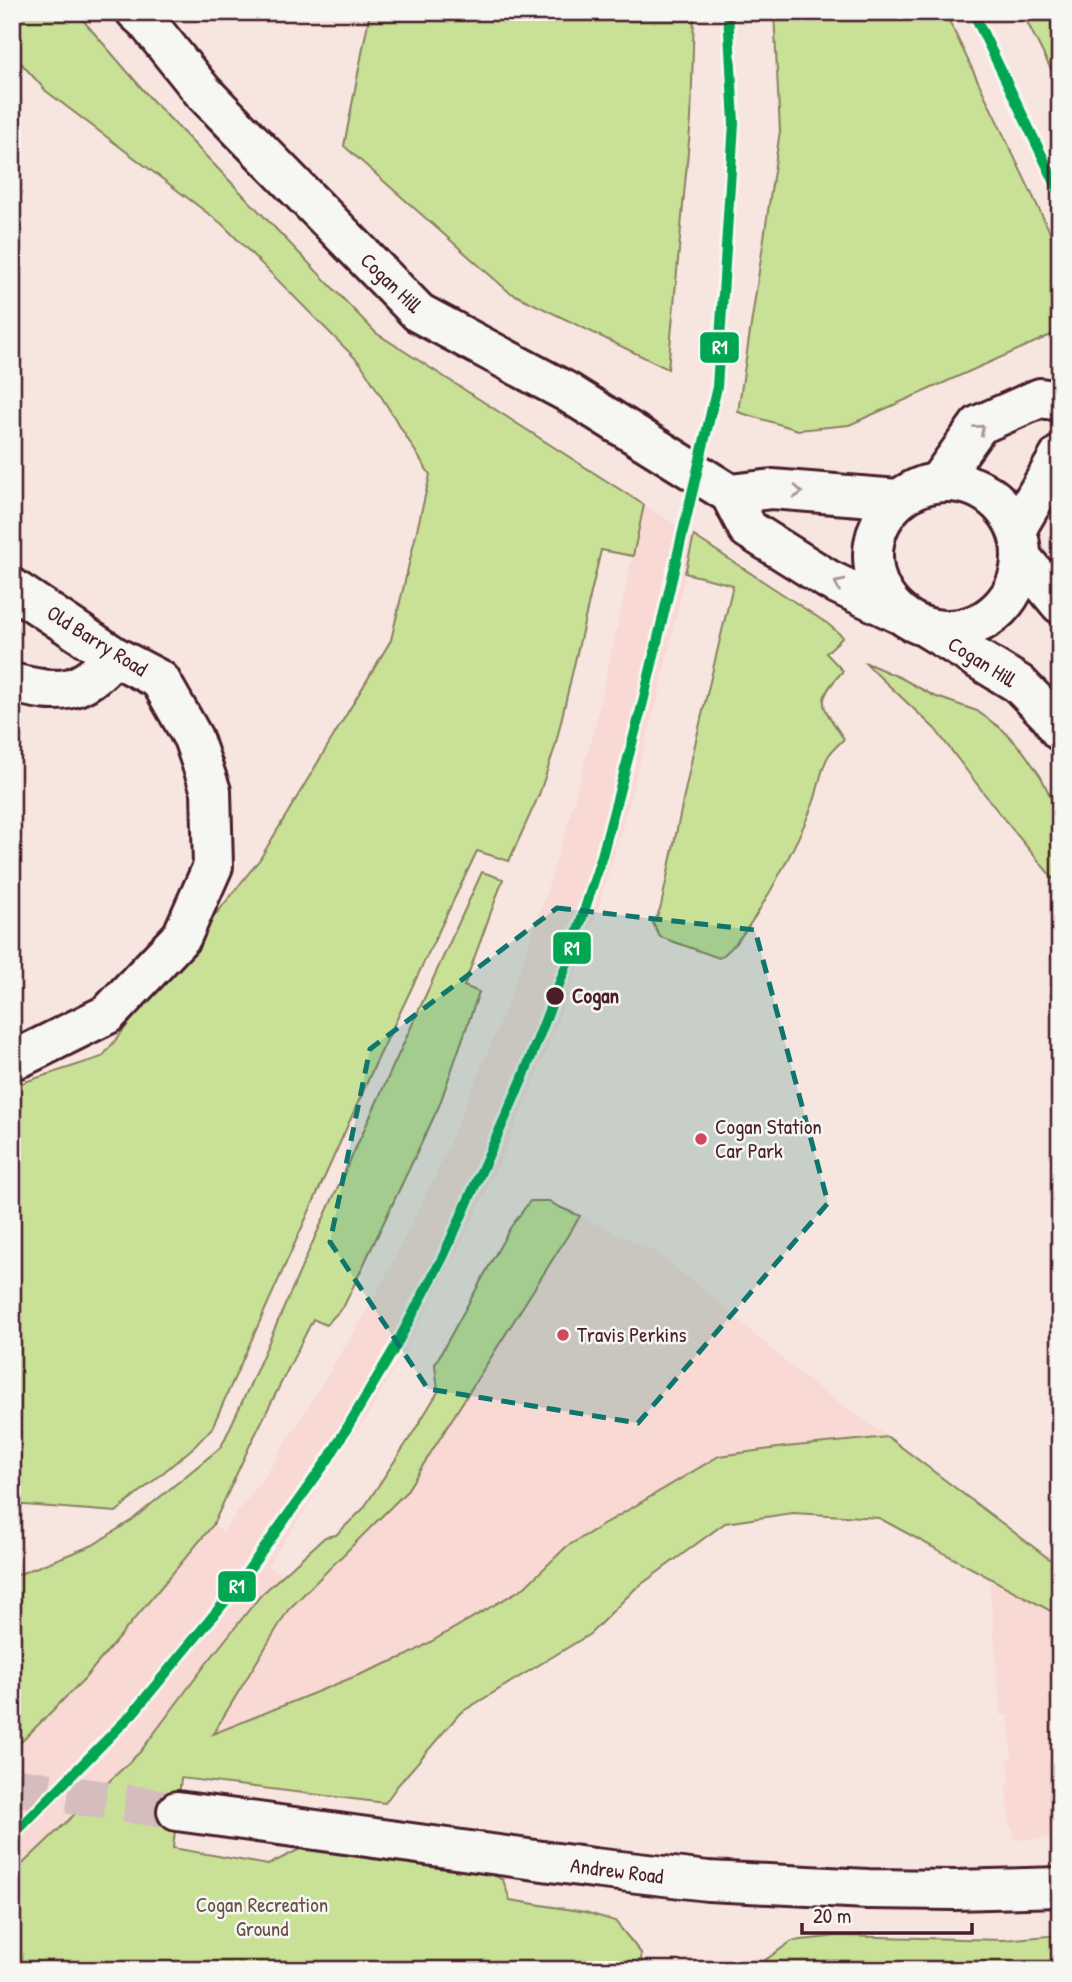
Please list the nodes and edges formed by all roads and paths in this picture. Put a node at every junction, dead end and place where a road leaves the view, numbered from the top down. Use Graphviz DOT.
graph roads {
  1 [pos="142,15"];
  2 [pos="1060,401"];
  3 [pos="1060,455"];
  4 [pos="937,482"];
  5 [pos="730,494"];
  6 [pos="898,499"];
  7 [pos="1020,543"];
  8 [pos="12,588"];
  9 [pos="1060,604"];
  10 [pos="914,621"];
  11 [pos="114,656"];
  12 [pos="12,683"];
  13 [pos="1060,731"];
  14 [pos="12,1060"];
  15 [pos="177,1811"];
  16 [pos="1060,1887"];
  1 -- 5 [label="street, Cogan Hill"];
  4 -- 2 [label="street, one-way"];
  3 -- 7 [label="street, Cogan Hill"];
  4 -- 6 [label="street"];
  4 -- 7 [label="street"];
  5 -- 6 [label="street, one-way"];
  10 -- 5 [label="street, Cogan Hill, one-way"];
  6 -- 10 [label="street, Cogan Hill"];
  7 -- 9 [label="street"];
  7 -- 10 [label="street, Cogan Hill"];
  8 -- 11 [label="street, Old Barry Road"];
  10 -- 13 [label="street, Cogan Hill"];
  11 -- 12 [label="street"];
  11 -- 14 [label="street, Old Barry Road"];
  15 -- 16 [label="street, Andrew Road"];
}
